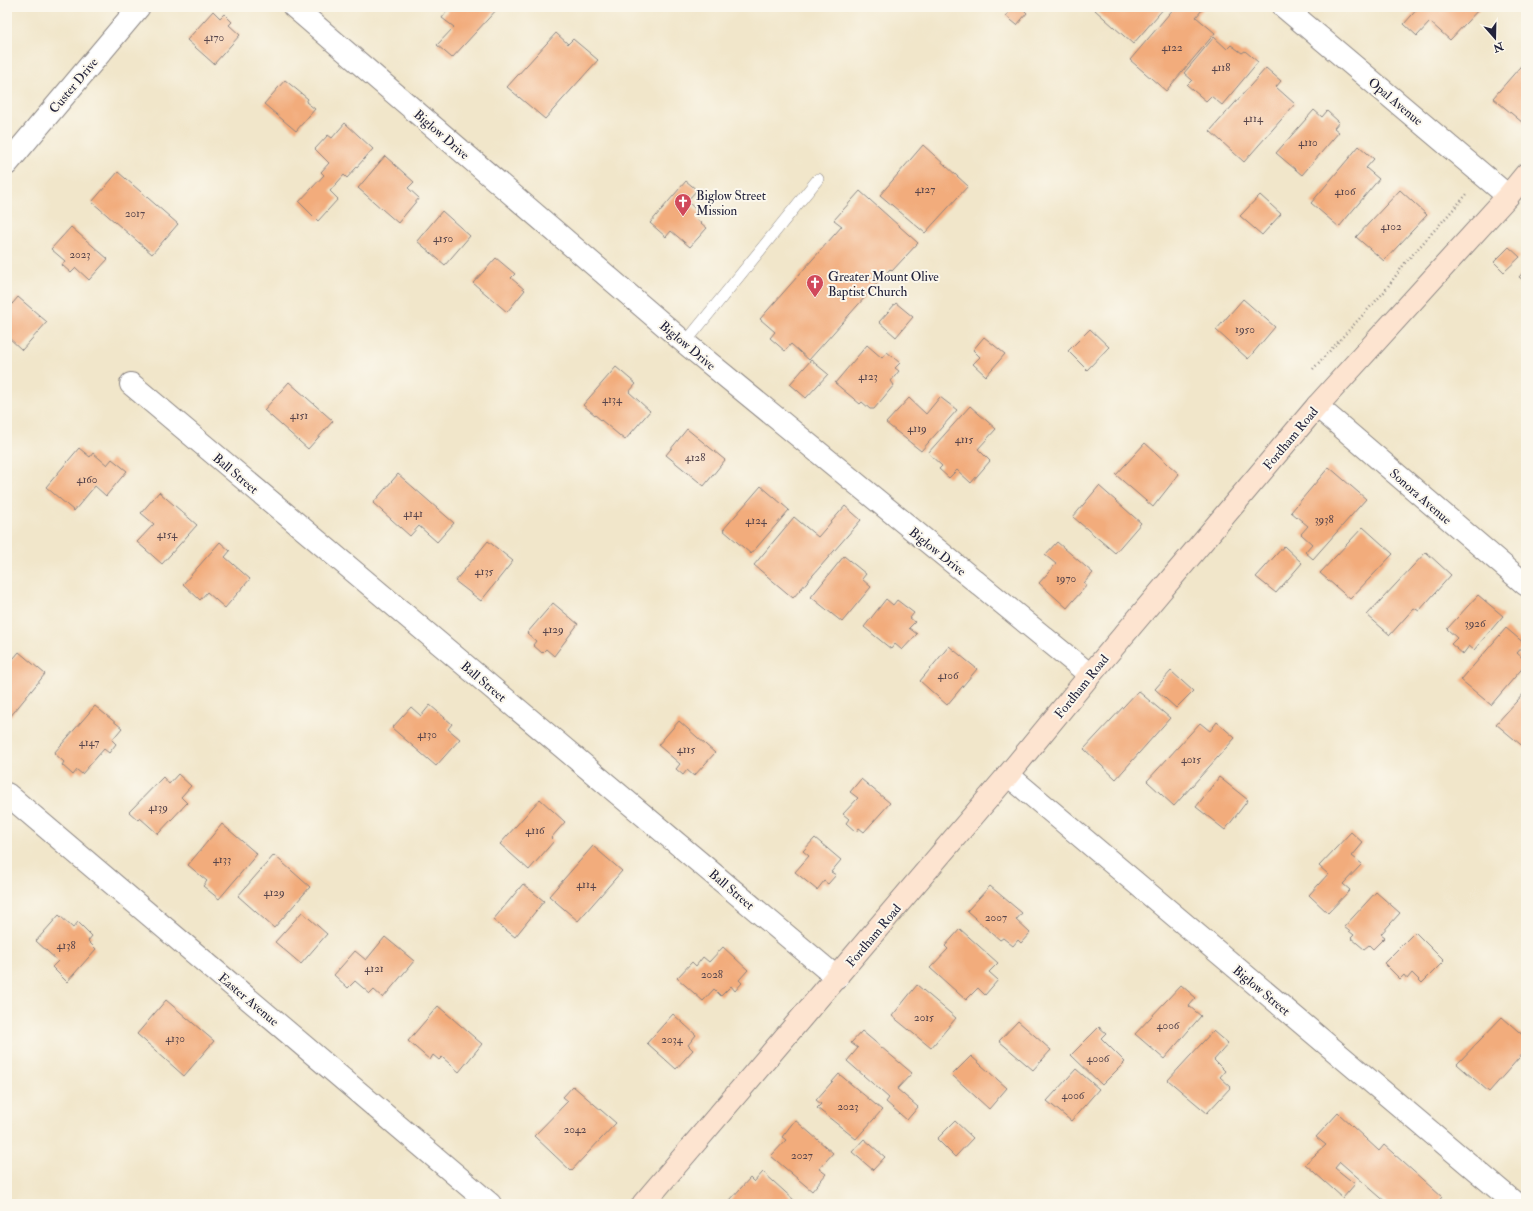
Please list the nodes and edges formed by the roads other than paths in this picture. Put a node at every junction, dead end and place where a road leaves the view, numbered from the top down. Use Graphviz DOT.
graph roads {
  1 [pos="139,7"];
  2 [pos="294,7"];
  3 [pos="1284,7"];
  4 [pos="7,164"];
  5 [pos="1526,174"];
  6 [pos="818,178"];
  7 [pos="1508,196"];
  8 [pos="685,343"];
  9 [pos="131,384"];
  10 [pos="1317,406"];
  11 [pos="1526,585"];
  12 [pos="1090,675"];
  13 [pos="1008,775"];
  14 [pos="7,794"];
  15 [pos="837,978"];
  16 [pos="1517,1200"];
  17 [pos="490,1204"];
  18 [pos="643,1204"];
  1 -- 4 [label="street, Custer Drive"];
  2 -- 8 [label="street, Biglow Drive"];
  3 -- 7 [label="street, Opal Avenue"];
  5 -- 7 [label="street, Fordham Road"];
  6 -- 8 [label="lane"];
  7 -- 10 [label="street, Fordham Road"];
  8 -- 12 [label="street, Biglow Drive"];
  9 -- 15 [label="street, Ball Street"];
  10 -- 11 [label="street, Sonora Avenue"];
  10 -- 12 [label="street, Fordham Road"];
  12 -- 13 [label="street, Fordham Road"];
  13 -- 15 [label="street, Fordham Road"];
  13 -- 16 [label="street, Biglow Street"];
  14 -- 17 [label="street, Easter Avenue"];
  15 -- 18 [label="street, Fordham Road"];
}
